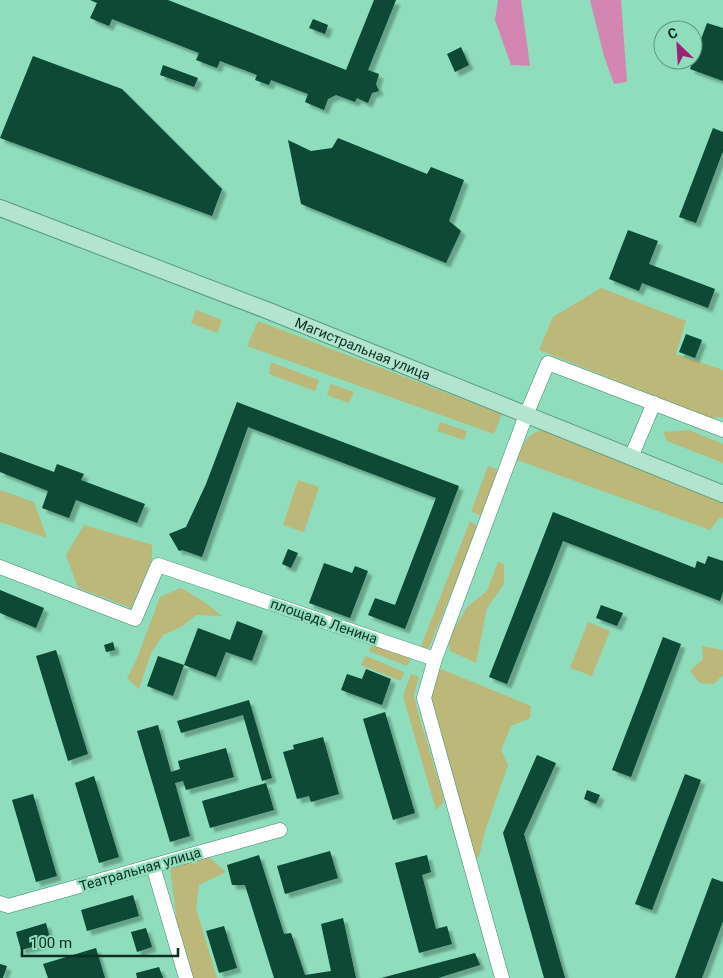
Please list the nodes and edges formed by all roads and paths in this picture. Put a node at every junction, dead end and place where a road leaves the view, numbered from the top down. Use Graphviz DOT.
graph roads {
  1 [pos="0,208"];
  2 [pos="654,403"];
  3 [pos="526,415"];
  4 [pos="723,430"];
  5 [pos="632,456"];
  6 [pos="723,494"];
  7 [pos="0,567"];
  8 [pos="435,659"];
  9 [pos="280,830"];
  10 [pos="153,866"];
  11 [pos="0,903"];
  12 [pos="186,978"];
  13 [pos="502,978"];
  1 -- 3 [label="main road, Магистральная улица"];
  2 -- 3 [label="street"];
  2 -- 4 [label="street"];
  2 -- 5 [label="street"];
  3 -- 5 [label="main road, Магистральная улица"];
  3 -- 8 [label="street"];
  5 -- 6 [label="main road, Магистральная улица"];
  7 -- 8 [label="street, площадь Ленина"];
  8 -- 13 [label="street"];
  9 -- 10 [label="street, Театральная улица"];
  10 -- 11 [label="street, Театральная улица"];
  10 -- 12 [label="street"];
}
